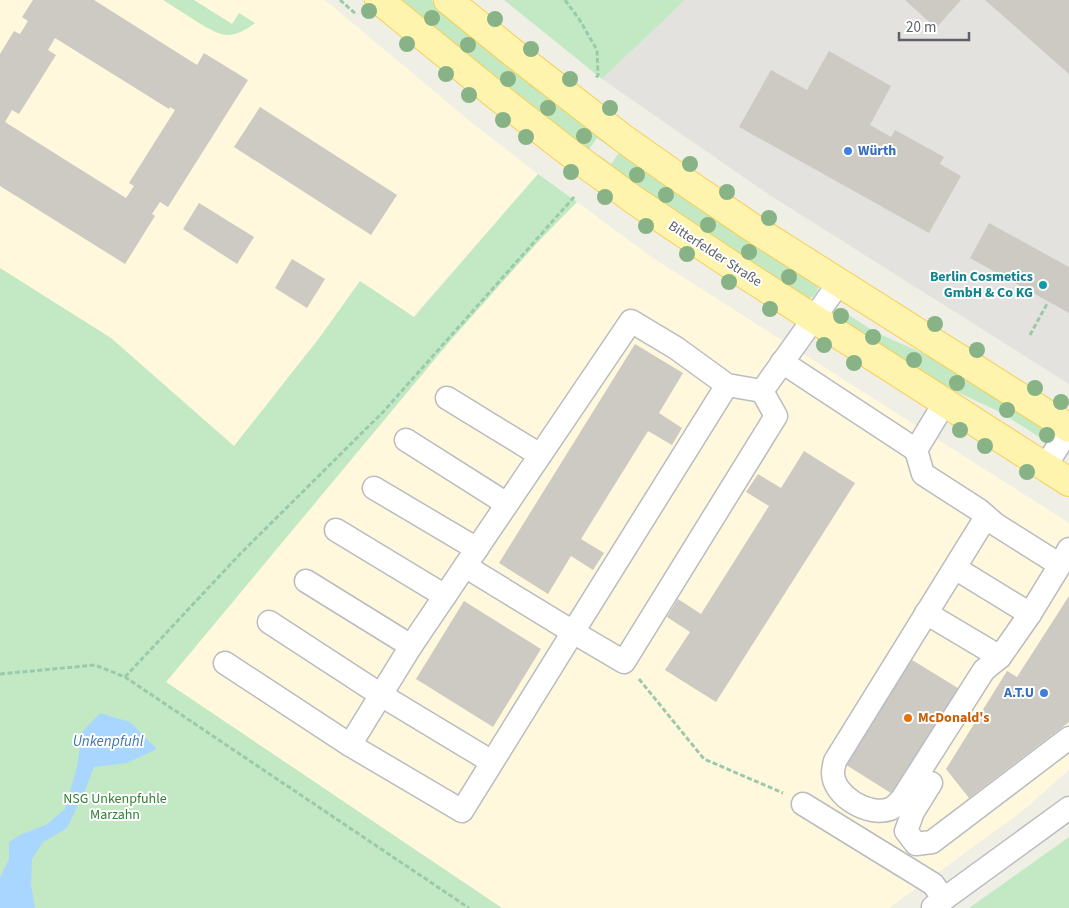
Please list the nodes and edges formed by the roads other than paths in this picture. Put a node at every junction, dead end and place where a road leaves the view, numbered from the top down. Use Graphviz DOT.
graph roads {
  1 [pos="379,0"];
  2 [pos="448,0"];
  3 [pos="839,283"];
  4 [pos="814,318"];
  5 [pos="782,362"];
  6 [pos="728,385"];
  7 [pos="762,391"];
  8 [pos="447,398"];
  9 [pos="945,402"];
  10 [pos="1069,428"];
  11 [pos="406,440"];
  12 [pos="916,450"];
  13 [pos="540,455"];
  14 [pos="1045,466"];
  15 [pos="1069,482"];
  16 [pos="374,488"];
  17 [pos="507,504"];
  18 [pos="986,517"];
  19 [pos="336,530"];
  20 [pos="1066,557"];
  21 [pos="471,558"];
  22 [pos="955,568"];
  23 [pos="306,581"];
  24 [pos="445,596"];
  25 [pos="926,613"];
  26 [pos="1030,614"];
  27 [pos="269,622"];
  28 [pos="573,632"];
  29 [pos="411,646"];
  30 [pos="1000,657"];
  31 [pos="225,663"];
  32 [pos="381,695"];
  33 [pos="1069,738"];
  34 [pos="350,745"];
  35 [pos="492,762"];
  36 [pos="803,804"];
  37 [pos="1069,808"];
  38 [pos="916,844"];
  39 [pos="906,866"];
  40 [pos="938,904"];
  1 -- 4 [label="main road, Bitterfelder Straße"];
  2 -- 3 [label="main road"];
  3 -- 4 [label="street"];
  3 -- 10 [label="main road"];
  4 -- 5 [label="street"];
  4 -- 9 [label="main road, Bitterfelder Straße"];
  5 -- 7 [label="street"];
  5 -- 12 [label="street"];
  6 -- 7 [label="street"];
  6 -- 13 [label="street"];
  6 -- 28 [label="street"];
  7 -- 28 [label="street"];
  8 -- 13 [label="street"];
  9 -- 12 [label="street"];
  9 -- 14 [label="main road, Bitterfelder Straße"];
  10 -- 14 [label="street"];
  11 -- 17 [label="street"];
  12 -- 18 [label="street"];
  13 -- 17 [label="street"];
  14 -- 15 [label="main road, Bitterfelder Straße"];
  16 -- 21 [label="street"];
  17 -- 21 [label="street"];
  18 -- 20 [label="street"];
  18 -- 22 [label="street"];
  19 -- 24 [label="street"];
  20 -- 26 [label="street"];
  21 -- 24 [label="street"];
  21 -- 28 [label="street"];
  22 -- 25 [label="street"];
  22 -- 26 [label="street"];
  23 -- 29 [label="street"];
  24 -- 29 [label="street"];
  25 -- 30 [label="street"];
  25 -- 30 [label="street"];
  26 -- 30 [label="street"];
  27 -- 32 [label="street"];
  28 -- 35 [label="street"];
  29 -- 32 [label="street"];
  30 -- 38 [label="street"];
  31 -- 34 [label="street"];
  32 -- 34 [label="street"];
  32 -- 35 [label="street"];
  33 -- 38 [label="street"];
  34 -- 35 [label="street"];
  36 -- 39 [label="street"];
  37 -- 40 [label="street"];
  38 -- 39 [label="street"];
  39 -- 40 [label="street"];
}
